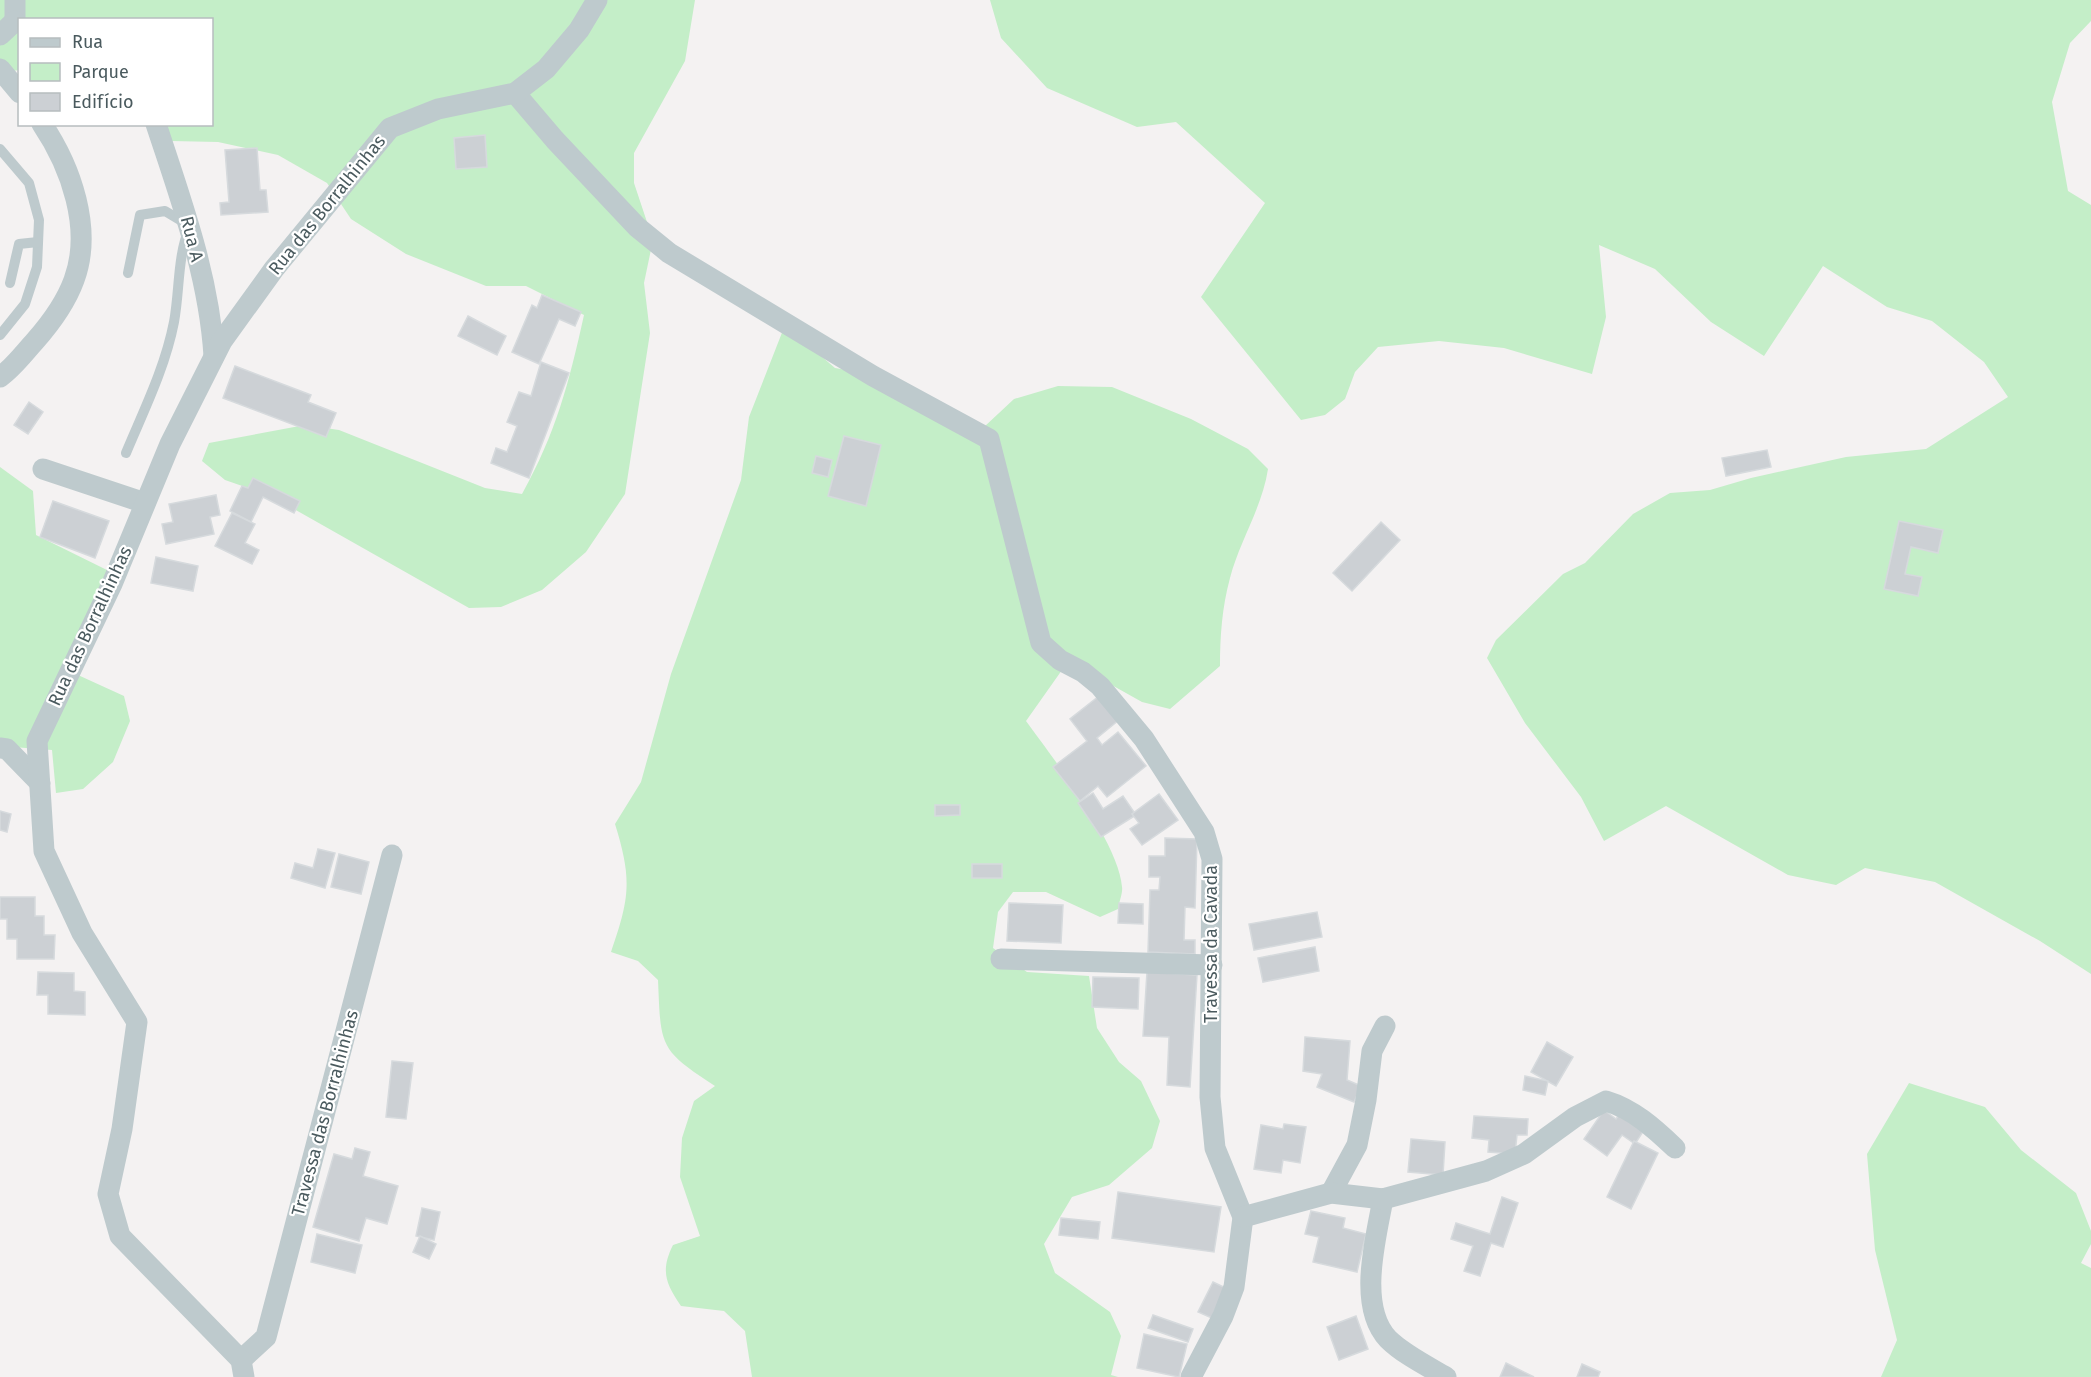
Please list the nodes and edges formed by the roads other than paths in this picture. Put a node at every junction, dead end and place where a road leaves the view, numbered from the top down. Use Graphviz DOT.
graph roads {
  1 [pos="597,0"];
  2 [pos="0,69"];
  3 [pos="18,91"];
  4 [pos="515,93"];
  5 [pos="43,126"];
  6 [pos="157,126"];
  7 [pos="0,149"];
  8 [pos="190,226"];
  9 [pos="38,242"];
  10 [pos="128,273"];
  11 [pos="10,283"];
  12 [pos="0,335"];
  13 [pos="214,357"];
  14 [pos="0,377"];
  15 [pos="126,453"];
  16 [pos="43,469"];
  17 [pos="145,503"];
  18 [pos="0,748"];
  19 [pos="40,783"];
  20 [pos="392,855"];
  21 [pos="1001,959"];
  22 [pos="1212,965"];
  23 [pos="1385,1026"];
  24 [pos="1675,1148"];
  25 [pos="1331,1193"];
  26 [pos="1383,1199"];
  27 [pos="1243,1217"];
  28 [pos="242,1368"];
  29 [pos="1191,1377"];
  30 [pos="1446,1377"];
  1 -- 4 [label="street, Rua das Borralhinhas"];
  2 -- 3 [label="street"];
  4 -- 13 [label="street, Rua das Borralhinhas"];
  4 -- 22 [label="street, Travessa da Cavada"];
  5 -- 14 [label="street"];
  6 -- 8 [label="street, Rua A"];
  7 -- 9 [label="lane"];
  8 -- 10 [label="lane"];
  8 -- 13 [label="street, Rua A"];
  8 -- 15 [label="lane"];
  9 -- 11 [label="lane"];
  9 -- 12 [label="lane"];
  13 -- 17 [label="street, Rua das Borralhinhas"];
  16 -- 17 [label="street"];
  17 -- 19 [label="street, Rua das Borralhinhas"];
  18 -- 19 [label="street"];
  19 -- 28 [label="street, Rua das Borralhinhas"];
  20 -- 28 [label="street, Travessa das Borralhinhas"];
  21 -- 22 [label="street"];
  22 -- 27 [label="street, Travessa da Cavada"];
  23 -- 25 [label="street"];
  24 -- 26 [label="street"];
  25 -- 26 [label="street"];
  25 -- 27 [label="street"];
  26 -- 30 [label="street"];
  27 -- 29 [label="street"];
}
